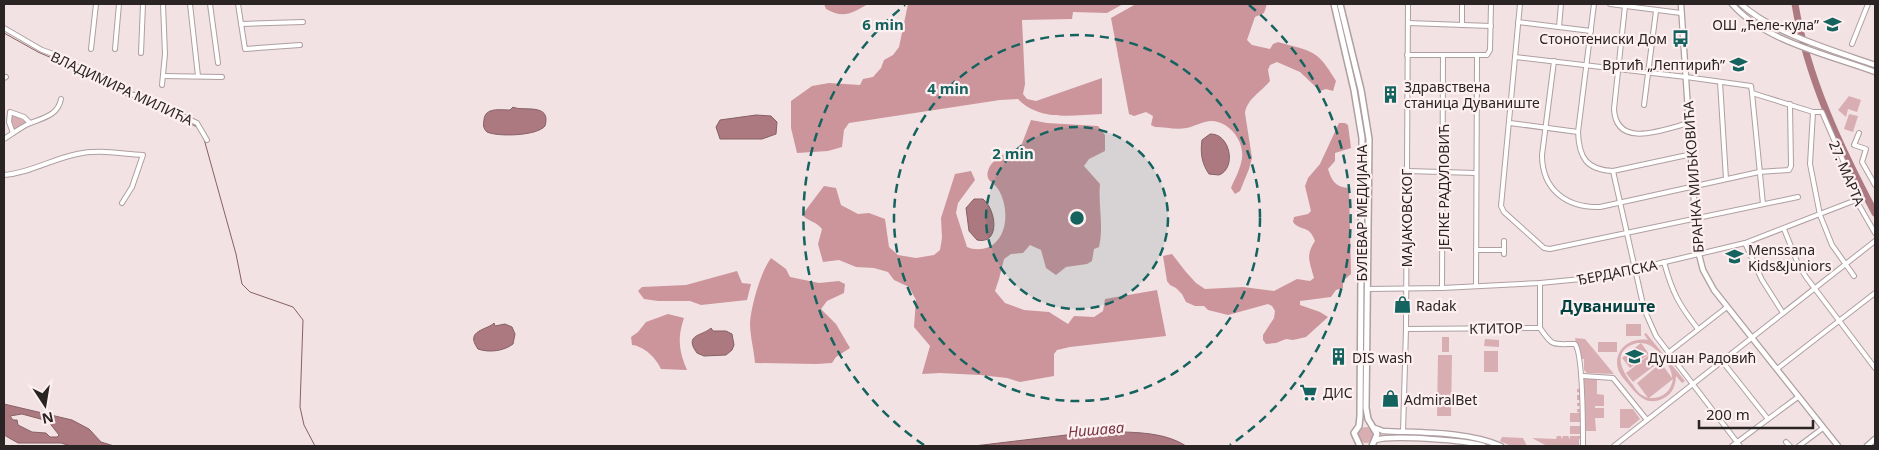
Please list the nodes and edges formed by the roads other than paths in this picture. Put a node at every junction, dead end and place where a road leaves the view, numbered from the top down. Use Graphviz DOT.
graph roads {
  1 [pos="96,4"];
  2 [pos="119,4"];
  3 [pos="144,4"];
  4 [pos="163,4"];
  5 [pos="190,4"];
  6 [pos="210,4"];
  7 [pos="238,4"];
  8 [pos="1334,4"];
  9 [pos="1340,4"];
  10 [pos="1408,4"];
  11 [pos="1462,4"];
  12 [pos="1491,4"];
  13 [pos="1520,4"];
  14 [pos="1561,4"];
  15 [pos="1594,4"];
  16 [pos="1610,4"];
  17 [pos="1681,4"];
  18 [pos="1732,4"];
  19 [pos="1742,4"];
  20 [pos="1868,4"];
  21 [pos="1625,6"];
  22 [pos="1656,11"];
  23 [pos="1682,13"];
  24 [pos="303,22"];
  25 [pos="1518,22"];
  26 [pos="1408,23"];
  27 [pos="241,24"];
  28 [pos="1462,25"];
  29 [pos="1491,26"];
  30 [pos="1559,26"];
  31 [pos="4,28"];
  32 [pos="1591,31"];
  33 [pos="1852,44"];
  34 [pos="300,45"];
  35 [pos="91,48"];
  36 [pos="115,49"];
  37 [pos="1841,52"];
  38 [pos="141,53"];
  39 [pos="1407,55"];
  40 [pos="1443,55"];
  41 [pos="1477,56"];
  42 [pos="1515,57"];
  43 [pos="1853,57"];
  44 [pos="1838,59"];
  45 [pos="1554,61"];
  46 [pos="218,63"];
  47 [pos="1851,63"];
  48 [pos="1587,65"];
  49 [pos="1875,65"];
  50 [pos="1617,69"];
  51 [pos="1648,72"];
  52 [pos="1875,72"];
  53 [pos="163,76"];
  54 [pos="198,76"];
  55 [pos="222,77"];
  56 [pos="1686,77"];
  57 [pos="1720,82"];
  58 [pos="162,85"];
  59 [pos="1752,93"];
  60 [pos="61,99"];
  61 [pos="1790,104"];
  62 [pos="1644,105"];
  63 [pos="1813,112"];
  64 [pos="30,123"];
  65 [pos="1510,123"];
  66 [pos="1689,123"];
  67 [pos="1545,127"];
  68 [pos="1578,132"];
  69 [pos="13,133"];
  70 [pos="1859,133"];
  71 [pos="4,139"];
  72 [pos="207,140"];
  73 [pos="1692,154"];
  74 [pos="1406,171"];
  75 [pos="1613,171"];
  76 [pos="1442,172"];
  77 [pos="1759,172"];
  78 [pos="1476,173"];
  79 [pos="4,175"];
  80 [pos="1726,179"];
  81 [pos="1875,185"];
  82 [pos="1694,186"];
  83 [pos="1798,197"];
  84 [pos="1856,200"];
  85 [pos="122,203"];
  86 [pos="1619,203"];
  87 [pos="1763,204"];
  88 [pos="1820,214"];
  89 [pos="1696,218"];
  90 [pos="1784,229"];
  91 [pos="1628,232"];
  92 [pos="1875,233"];
  93 [pos="1504,241"];
  94 [pos="1875,242"];
  95 [pos="1745,243"];
  96 [pos="1476,250"];
  97 [pos="1698,254"];
  98 [pos="1664,262"];
  99 [pos="1846,265"];
  100 [pos="1636,270"];
  101 [pos="1854,276"];
  102 [pos="1540,283"];
  103 [pos="1476,286"];
  104 [pos="1368,288"];
  105 [pos="1442,288"];
  106 [pos="1406,289"];
  107 [pos="1815,289"];
  108 [pos="1875,293"];
  109 [pos="1728,307"];
  110 [pos="1784,313"];
  111 [pos="1840,320"];
  112 [pos="1540,328"];
  113 [pos="1406,329"];
  114 [pos="1698,329"];
  115 [pos="1751,338"];
  116 [pos="1668,353"];
  117 [pos="1722,361"];
  118 [pos="1875,368"];
  119 [pos="1776,369"];
  120 [pos="1582,376"];
  121 [pos="1693,384"];
  122 [pos="1798,397"];
  123 [pos="1768,419"];
  124 [pos="1647,420"];
  125 [pos="1359,426"];
  126 [pos="1373,426"];
  127 [pos="1823,428"];
  128 [pos="1403,432"];
  129 [pos="1832,438"];
  130 [pos="1875,439"];
  131 [pos="1786,442"];
  132 [pos="1374,443"];
  133 [pos="1359,444"];
  134 [pos="1739,444"];
  135 [pos="1484,446"];
  136 [pos="1501,446"];
  137 [pos="1583,446"];
  138 [pos="1614,446"];
  139 [pos="1732,446"];
  140 [pos="1790,446"];
  141 [pos="1799,446"];
  142 [pos="1838,446"];
  143 [pos="1842,446"];
  144 [pos="1867,446"];
  1 -- 35 [label="street"];
  2 -- 36 [label="street"];
  3 -- 38 [label="street"];
  4 -- 53 [label="street"];
  5 -- 54 [label="street"];
  6 -- 46 [label="street"];
  7 -- 27 [label="street"];
  8 -- 125 [label="main road, БУЛЕВАР МЕДИЈАНА"];
  9 -- 104 [label="main road, БУЛЕВАР МЕДИЈАНА"];
  10 -- 26 [label="street, МАЈАКОВСКОГ"];
  11 -- 28 [label="street"];
  12 -- 29 [label="street"];
  13 -- 25 [label="street"];
  14 -- 30 [label="street"];
  15 -- 32 [label="street"];
  16 -- 21 [label="street"];
  17 -- 23 [label="street, БРАНКА МИЉКОВИЋА"];
  18 -- 44 [label="street"];
  19 -- 37 [label="street"];
  20 -- 33 [label="street"];
  21 -- 22 [label="street"];
  21 -- 50 [label="street"];
  22 -- 23 [label="street"];
  22 -- 51 [label="street"];
  23 -- 56 [label="street, БРАНКА МИЉКОВИЋА"];
  24 -- 27 [label="street"];
  25 -- 30 [label="street"];
  25 -- 42 [label="street"];
  26 -- 28 [label="street"];
  26 -- 39 [label="street, МАЈАКОВСКОГ"];
  27 -- 34 [label="street"];
  28 -- 29 [label="street"];
  29 -- 41 [label="street"];
  30 -- 32 [label="street"];
  31 -- 72 [label="street, ВЛАДИМИРА МИЛИЋА"];
  32 -- 48 [label="street"];
  37 -- 43 [label="street"];
  37 -- 44 [label="street"];
  39 -- 40 [label="street"];
  39 -- 74 [label="street, МАЈАКОВСКОГ"];
  40 -- 41 [label="street"];
  40 -- 76 [label="street, ЈЕЛКЕ РАДУЛОВИЋ"];
  41 -- 78 [label="street"];
  42 -- 45 [label="street"];
  42 -- 65 [label="street"];
  43 -- 47 [label="street"];
  43 -- 49 [label="street"];
  44 -- 47 [label="street"];
  45 -- 48 [label="street"];
  45 -- 67 [label="street"];
  47 -- 52 [label="street"];
  48 -- 50 [label="street"];
  48 -- 68 [label="street"];
  50 -- 51 [label="street"];
  50 -- 66 [label="street"];
  51 -- 56 [label="street"];
  51 -- 62 [label="street"];
  53 -- 54 [label="street"];
  53 -- 58 [label="street"];
  54 -- 55 [label="street"];
  56 -- 57 [label="street"];
  56 -- 66 [label="street, БРАНКА МИЉКОВИЋА"];
  57 -- 59 [label="street"];
  57 -- 80 [label="street"];
  59 -- 61 [label="street"];
  59 -- 77 [label="street"];
  60 -- 64 [label="street"];
  61 -- 63 [label="street"];
  61 -- 77 [label="street"];
  63 -- 84 [label="street, 27. МАРТА"];
  63 -- 88 [label="street"];
  64 -- 69 [label="street"];
  64 -- 69 [label="street"];
  65 -- 67 [label="street"];
  65 -- 91 [label="street"];
  66 -- 73 [label="street, БРАНКА МИЉКОВИЋА"];
  67 -- 68 [label="street"];
  67 -- 86 [label="street"];
  68 -- 75 [label="street"];
  69 -- 71 [label="street"];
  70 -- 81 [label="street"];
  73 -- 75 [label="street"];
  73 -- 82 [label="street, БРАНКА МИЉКОВИЋА"];
  74 -- 76 [label="street"];
  74 -- 106 [label="street, МАЈАКОВСКОГ"];
  75 -- 86 [label="street"];
  76 -- 78 [label="street"];
  76 -- 105 [label="street, ЈЕЛКЕ РАДУЛОВИЋ"];
  77 -- 80 [label="street"];
  77 -- 87 [label="street"];
  78 -- 96 [label="street"];
  79 -- 85 [label="street"];
  80 -- 82 [label="street"];
  82 -- 86 [label="street"];
  82 -- 89 [label="street, БРАНКА МИЉКОВИЋА"];
  83 -- 87 [label="street"];
  84 -- 88 [label="street, ЂЕРДАПСКА"];
  84 -- 92 [label="street, 27. МАРТА"];
  86 -- 91 [label="street"];
  87 -- 89 [label="street"];
  88 -- 90 [label="street, ЂЕРДАПСКА"];
  88 -- 99 [label="street"];
  89 -- 91 [label="street"];
  89 -- 97 [label="street, БРАНКА МИЉКОВИЋА"];
  90 -- 95 [label="street, ЂЕРДАПСКА"];
  90 -- 107 [label="street"];
  91 -- 100 [label="street"];
  93 -- 96 [label="street"];
  94 -- 99 [label="street"];
  95 -- 97 [label="street, ЂЕРДАПСКА"];
  95 -- 110 [label="street"];
  96 -- 103 [label="street"];
  97 -- 98 [label="street, ЂЕРДАПСКА"];
  97 -- 109 [label="street, БРАНКА МИЉКОВИЋА"];
  98 -- 100 [label="street, ЂЕРДАПСКА"];
  98 -- 114 [label="street"];
  99 -- 101 [label="street"];
  99 -- 107 [label="street"];
  100 -- 102 [label="street, ЂЕРДАПСКА"];
  100 -- 116 [label="street"];
  102 -- 103 [label="street, ЂЕРДАПСКА"];
  102 -- 112 [label="street, КТИТОР"];
  103 -- 105 [label="street, ЂЕРДАПСКА"];
  104 -- 106 [label="street, ЂЕРДАПСКА"];
  104 -- 126 [label="main road, БУЛЕВАР МЕДИЈАНА"];
  105 -- 106 [label="street, ЂЕРДАПСКА"];
  106 -- 113 [label="street, МАЈАКОВСКОГ"];
  107 -- 110 [label="street"];
  107 -- 111 [label="street"];
  108 -- 111 [label="street"];
  109 -- 114 [label="street"];
  109 -- 115 [label="street, БРАНКА МИЉКОВИЋА"];
  110 -- 115 [label="street"];
  111 -- 118 [label="street"];
  111 -- 119 [label="street"];
  112 -- 113 [label="street, КТИТОР"];
  112 -- 120 [label="street"];
  113 -- 128 [label="street, МАЈАКОВСКОГ"];
  114 -- 116 [label="street"];
  115 -- 117 [label="street"];
  115 -- 119 [label="street, БРАНКА МИЉКОВИЋА"];
  116 -- 121 [label="street"];
  117 -- 121 [label="street"];
  117 -- 123 [label="street"];
  119 -- 122 [label="street, БРАНКА МИЉКОВИЋА"];
  120 -- 124 [label="street"];
  120 -- 137 [label="street"];
  121 -- 124 [label="street"];
  121 -- 134 [label="street"];
  122 -- 123 [label="street"];
  122 -- 127 [label="street, БРАНКА МИЉКОВИЋА"];
  123 -- 134 [label="street"];
  124 -- 138 [label="street"];
  125 -- 126 [label="main road"];
  125 -- 133 [label="main road, БУЛЕВАР МЕДИЈАНА"];
  126 -- 128 [label="street"];
  126 -- 132 [label="main road, БУЛЕВАР МЕДИЈАНА"];
  127 -- 129 [label="street, БРАНКА МИЉКОВИЋА"];
  127 -- 141 [label="street"];
  128 -- 136 [label="street"];
  129 -- 142 [label="street, БРАНКА МИЉКОВИЋА"];
  129 -- 143 [label="street, БРАНКА МИЉКОВИЋА"];
  130 -- 144 [label="street"];
  131 -- 140 [label="street"];
  132 -- 133 [label="main road, БУЛЕВАР МЕДИЈАНА"];
  132 -- 135 [label="street"];
  134 -- 139 [label="street"];
}
